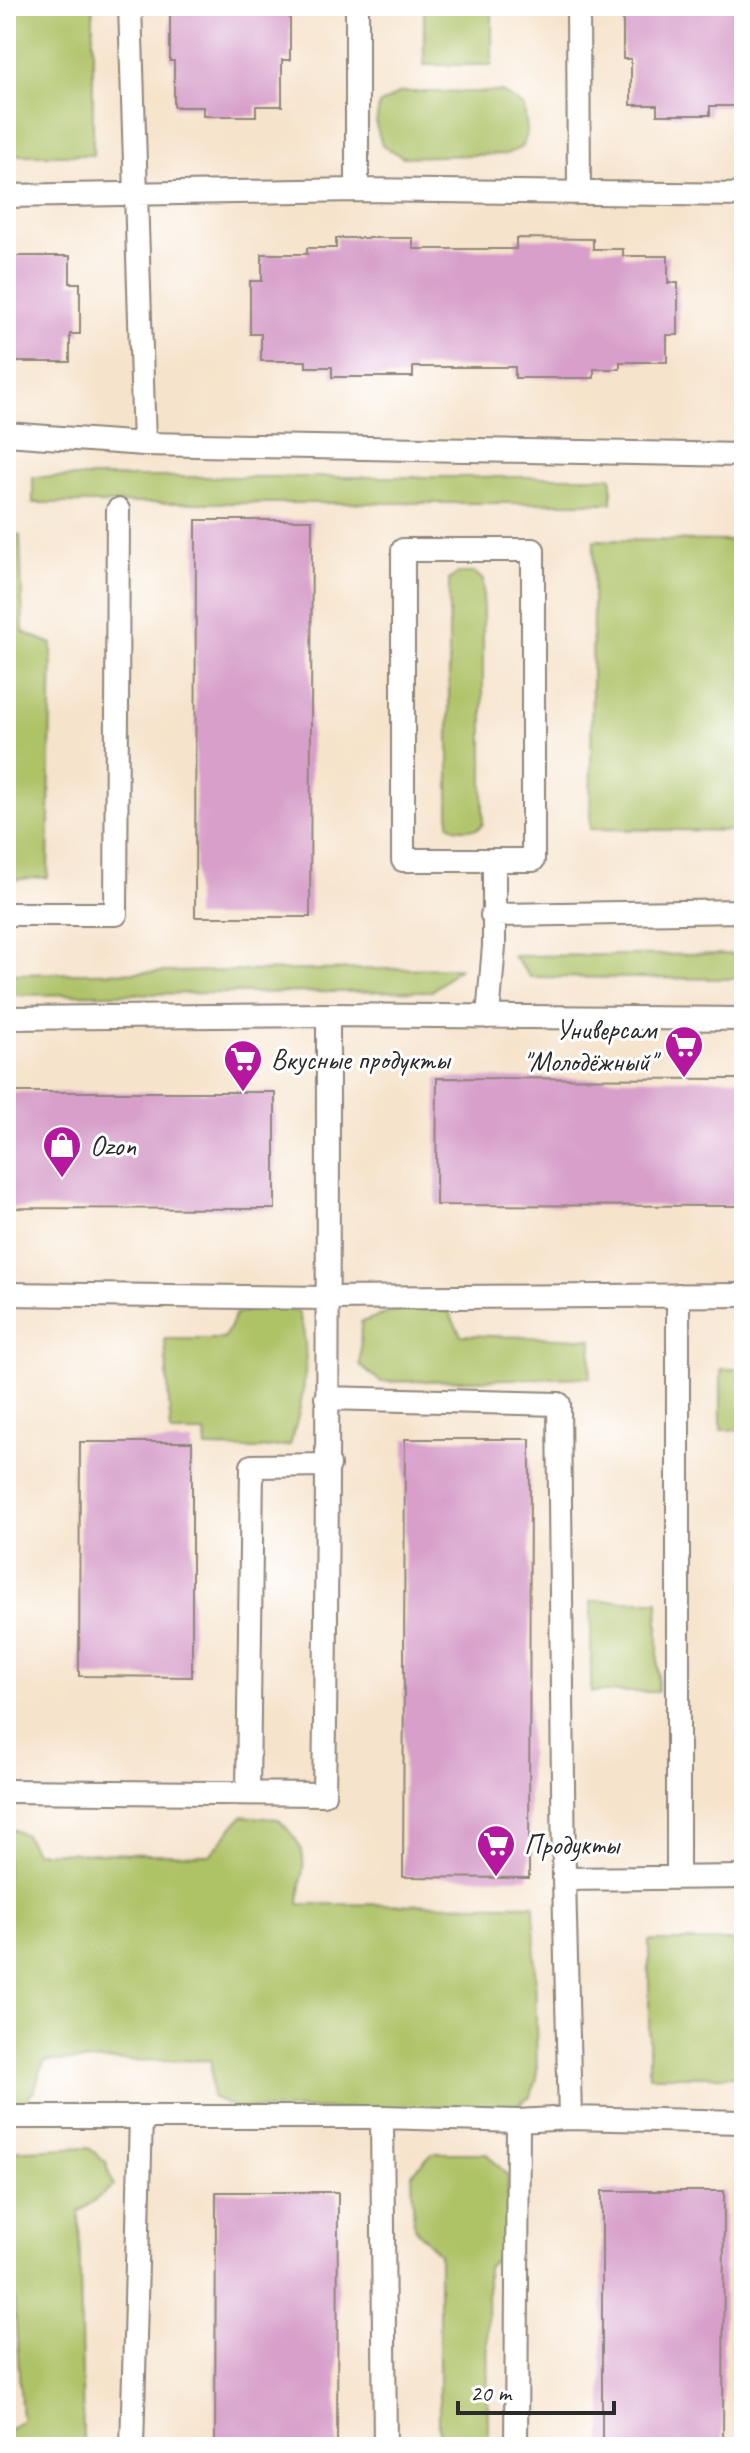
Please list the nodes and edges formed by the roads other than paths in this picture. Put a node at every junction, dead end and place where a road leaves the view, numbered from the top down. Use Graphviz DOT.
graph roads {
  1 [pos="130,6"];
  2 [pos="357,6"];
  3 [pos="578,6"];
  4 [pos="357,190"];
  5 [pos="579,193"];
  6 [pos="135,194"];
  7 [pos="744,195"];
  8 [pos="6,196"];
  9 [pos="6,434"];
  10 [pos="144,444"];
  11 [pos="744,455"];
  12 [pos="118,510"];
  13 [pos="494,860"];
  14 [pos="744,911"];
  15 [pos="6,914"];
  16 [pos="492,915"];
  17 [pos="328,1015"];
  18 [pos="488,1017"];
  19 [pos="6,1018"];
  20 [pos="744,1019"];
  21 [pos="6,1294"];
  22 [pos="678,1295"];
  23 [pos="744,1295"];
  24 [pos="327,1298"];
  25 [pos="326,1398"];
  26 [pos="329,1465"];
  27 [pos="6,1791"];
  28 [pos="248,1793"];
  29 [pos="678,1876"];
  30 [pos="744,1877"];
  31 [pos="564,1879"];
  32 [pos="6,2117"];
  33 [pos="141,2117"];
  34 [pos="382,2117"];
  35 [pos="570,2118"];
  36 [pos="518,2121"];
  37 [pos="744,2122"];
  38 [pos="132,2447"];
  39 [pos="385,2447"];
  40 [pos="516,2447"];
  1 -- 6 [label="lane"];
  2 -- 4 [label="lane"];
  3 -- 5 [label="lane"];
  4 -- 5 [label="lane"];
  4 -- 6 [label="lane"];
  5 -- 7 [label="lane"];
  6 -- 8 [label="lane"];
  6 -- 10 [label="lane"];
  9 -- 10 [label="lane"];
  10 -- 11 [label="lane"];
  12 -- 15 [label="lane"];
  13 -- 13 [label="lane"];
  13 -- 16 [label="lane"];
  14 -- 16 [label="lane"];
  16 -- 18 [label="lane"];
  17 -- 18 [label="lane"];
  17 -- 19 [label="lane"];
  17 -- 24 [label="lane"];
  18 -- 20 [label="lane"];
  21 -- 24 [label="lane"];
  22 -- 23 [label="lane"];
  22 -- 24 [label="lane"];
  22 -- 29 [label="lane"];
  24 -- 25 [label="lane"];
  25 -- 26 [label="lane"];
  25 -- 31 [label="lane"];
  26 -- 28 [label="lane"];
  26 -- 28 [label="lane"];
  27 -- 28 [label="lane"];
  29 -- 30 [label="lane"];
  29 -- 31 [label="lane"];
  31 -- 35 [label="lane"];
  32 -- 33 [label="lane"];
  33 -- 34 [label="lane"];
  33 -- 38 [label="lane"];
  34 -- 36 [label="lane"];
  34 -- 39 [label="lane"];
  35 -- 36 [label="lane"];
  35 -- 37 [label="lane"];
  36 -- 40 [label="lane"];
}
